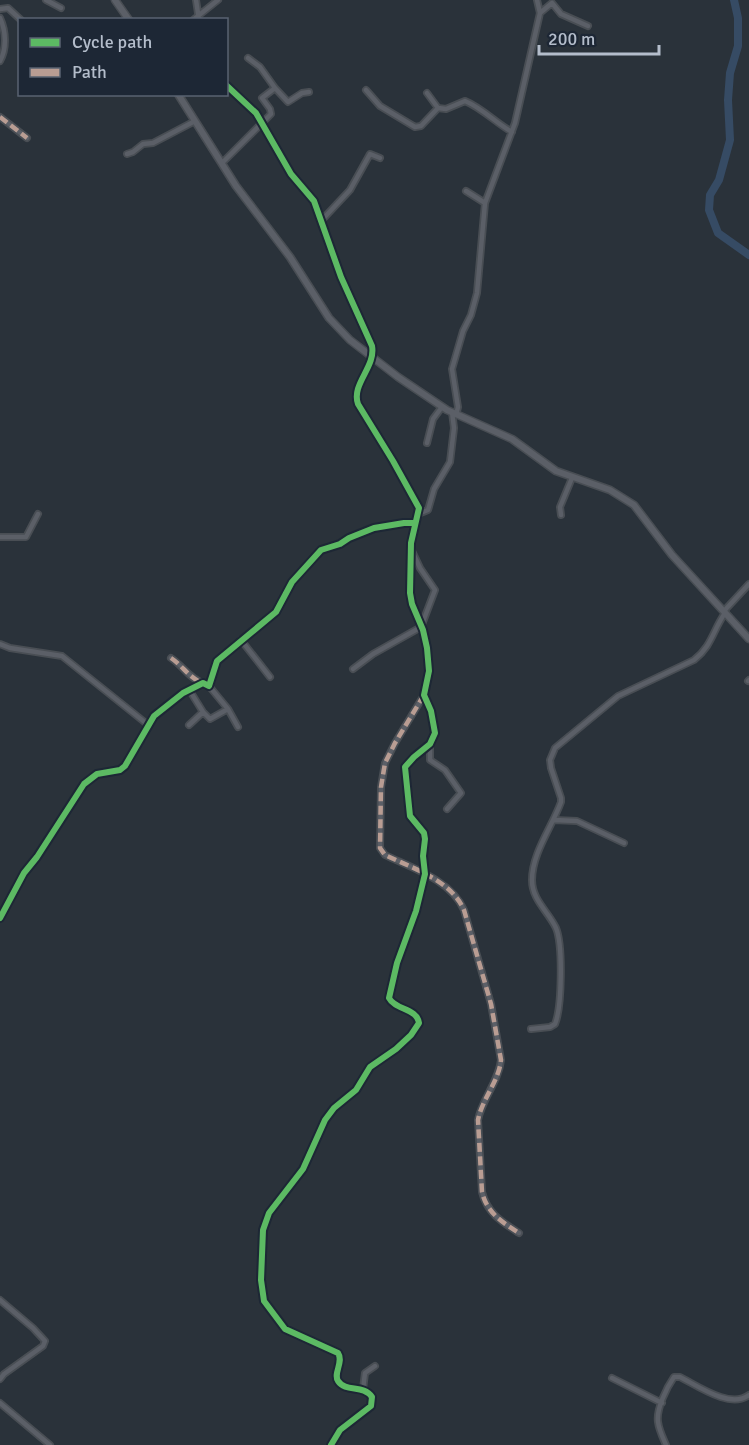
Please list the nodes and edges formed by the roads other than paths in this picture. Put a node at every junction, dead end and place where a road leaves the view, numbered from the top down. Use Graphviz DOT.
graph roads {
  1 [pos="45,0"];
  2 [pos="115,0"];
  3 [pos="196,0"];
  4 [pos="218,0"];
  5 [pos="537,0"];
  6 [pos="61,8"];
  7 [pos="0,9"];
  8 [pos="540,13"];
  9 [pos="199,17"];
  10 [pos="0,18"];
  11 [pos="19,18"];
  12 [pos="128,18"];
  13 [pos="588,26"];
  14 [pos="248,58"];
  15 [pos="0,61"];
  16 [pos="228,87"];
  17 [pos="275,88"];
  18 [pos="366,90"];
  19 [pos="309,92"];
  20 [pos="427,93"];
  21 [pos="179,96"];
  22 [pos="438,108"];
  23 [pos="0,117"];
  24 [pos="195,121"];
  25 [pos="262,124"];
  26 [pos="513,132"];
  27 [pos="27,138"];
  28 [pos="127,154"];
  29 [pos="380,158"];
  30 [pos="222,163"];
  31 [pos="466,191"];
  32 [pos="485,203"];
  33 [pos="321,221"];
  34 [pos="370,356"];
  35 [pos="442,407"];
  36 [pos="454,414"];
  37 [pos="428,443"];
  38 [pos="572,478"];
  39 [pos="38,514"];
  40 [pos="418,514"];
  41 [pos="561,515"];
  42 [pos="415,523"];
  43 [pos="0,537"];
  44 [pos="411,548"];
  45 [pos="749,584"];
  46 [pos="724,612"];
  47 [pos="421,627"];
  48 [pos="749,639"];
  49 [pos="241,640"];
  50 [pos="0,644"];
  51 [pos="171,658"];
  52 [pos="353,669"];
  53 [pos="270,677"];
  54 [pos="203,683"];
  55 [pos="209,686"];
  56 [pos="190,691"];
  57 [pos="424,695"];
  58 [pos="228,709"];
  59 [pos="203,712"];
  60 [pos="147,724"];
  61 [pos="189,725"];
  62 [pos="238,727"];
  63 [pos="430,744"];
  64 [pos="447,809"];
  65 [pos="554,820"];
  66 [pos="624,843"];
  67 [pos="424,878"];
  68 [pos="0,902"];
  69 [pos="7,907"];
  70 [pos="0,918"];
  71 [pos="531,1029"];
  72 [pos="519,1233"];
  73 [pos="0,1300"];
  74 [pos="375,1366"];
  75 [pos="612,1378"];
  76 [pos="0,1379"];
  77 [pos="363,1389"];
  78 [pos="749,1395"];
  79 [pos="0,1402"];
  80 [pos="662,1403"];
  81 [pos="50,1445"];
  82 [pos="331,1445"];
  83 [pos="666,1445"];
  1 -- 6 [label="street"];
  2 -- 12 [label="street"];
  3 -- 9 [label="street"];
  4 -- 9 [label="street"];
  5 -- 8 [label="street"];
  7 -- 11 [label="street"];
  8 -- 13 [label="street"];
  8 -- 26 [label="street"];
  10 -- 15 [label="street"];
  14 -- 17 [label="street"];
  16 -- 25 [label="street"];
  17 -- 19 [label="street"];
  17 -- 25 [label="street"];
  18 -- 22 [label="street"];
  20 -- 22 [label="street"];
  21 -- 24 [label="street"];
  22 -- 26 [label="street"];
  23 -- 27 [label="street"];
  24 -- 28 [label="street"];
  24 -- 30 [label="street"];
  25 -- 30 [label="street"];
  25 -- 33 [label="street"];
  26 -- 32 [label="street"];
  29 -- 33 [label="street"];
  30 -- 34 [label="street"];
  31 -- 32 [label="street"];
  32 -- 36 [label="street"];
  33 -- 34 [label="street"];
  34 -- 35 [label="street"];
  34 -- 40 [label="street"];
  35 -- 36 [label="street"];
  35 -- 37 [label="street"];
  36 -- 38 [label="street"];
  36 -- 40 [label="street"];
  38 -- 41 [label="street"];
  38 -- 46 [label="street"];
  39 -- 43 [label="street"];
  40 -- 42 [label="street"];
  42 -- 44 [label="street"];
  42 -- 49 [label="street"];
  44 -- 47 [label="street"];
  44 -- 47 [label="street"];
  45 -- 46 [label="street"];
  46 -- 48 [label="street"];
  46 -- 65 [label="street"];
  47 -- 52 [label="street"];
  47 -- 57 [label="street"];
  49 -- 53 [label="street"];
  49 -- 55 [label="street"];
  50 -- 60 [label="street"];
  51 -- 54 [label="street"];
  54 -- 55 [label="street"];
  54 -- 56 [label="street"];
  55 -- 58 [label="street"];
  56 -- 59 [label="street"];
  56 -- 60 [label="street"];
  57 -- 63 [label="street"];
  57 -- 67 [label="street"];
  58 -- 59 [label="street"];
  58 -- 62 [label="street"];
  59 -- 61 [label="street"];
  60 -- 69 [label="street"];
  63 -- 64 [label="street"];
  63 -- 67 [label="street"];
  65 -- 66 [label="street"];
  65 -- 71 [label="street"];
  67 -- 72 [label="street"];
  67 -- 77 [label="street"];
  68 -- 69 [label="street"];
  69 -- 70 [label="street"];
  73 -- 76 [label="street"];
  74 -- 77 [label="street"];
  75 -- 80 [label="street"];
  77 -- 82 [label="street"];
  78 -- 80 [label="street"];
  79 -- 81 [label="street"];
  80 -- 83 [label="street"];
}
